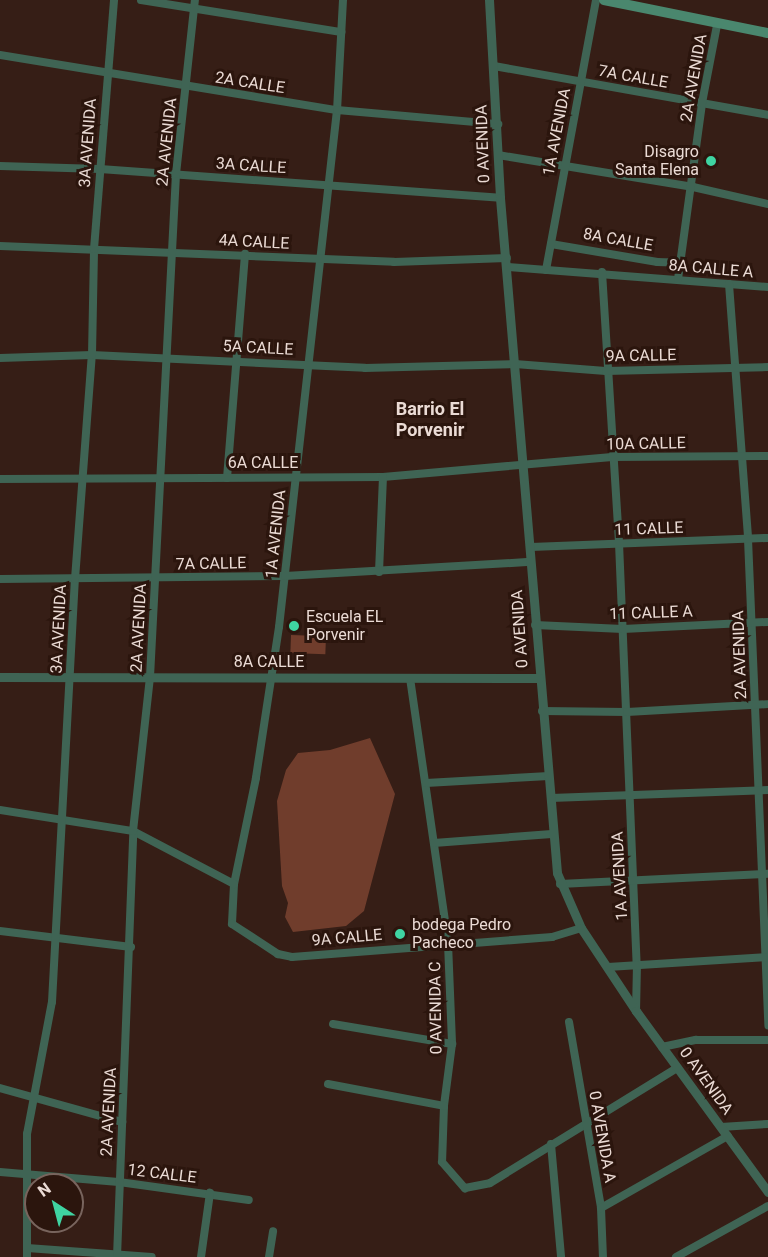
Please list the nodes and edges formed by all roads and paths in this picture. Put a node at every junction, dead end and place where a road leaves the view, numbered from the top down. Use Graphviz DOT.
graph roads {
  1 [pos="114,0"];
  2 [pos="141,0"];
  3 [pos="195,0"];
  4 [pos="343,0"];
  5 [pos="489,0"];
  6 [pos="596,0"];
  7 [pos="603,0"];
  8 [pos="656,5"];
  9 [pos="195,9"];
  10 [pos="717,25"];
  11 [pos="341,32"];
  12 [pos="768,33"];
  13 [pos="0,55"];
  14 [pos="494,66"];
  15 [pos="107,69"];
  16 [pos="581,82"];
  17 [pos="186,87"];
  18 [pos="702,103"];
  19 [pos="338,110"];
  20 [pos="768,115"];
  21 [pos="498,124"];
  22 [pos="498,155"];
  23 [pos="563,165"];
  24 [pos="0,166"];
  25 [pos="100,169"];
  26 [pos="176,174"];
  27 [pos="329,185"];
  28 [pos="693,187"];
  29 [pos="500,198"];
  30 [pos="768,204"];
  31 [pos="551,244"];
  32 [pos="0,246"];
  33 [pos="94,249"];
  34 [pos="174,251"];
  35 [pos="245,254"];
  36 [pos="320,259"];
  37 [pos="681,262"];
  38 [pos="508,263"];
  39 [pos="546,270"];
  40 [pos="602,272"];
  41 [pos="678,279"];
  42 [pos="729,284"];
  43 [pos="768,287"];
  44 [pos="92,355"];
  45 [pos="169,357"];
  46 [pos="0,358"];
  47 [pos="236,361"];
  48 [pos="308,364"];
  49 [pos="515,364"];
  50 [pos="733,367"];
  51 [pos="768,367"];
  52 [pos="606,371"];
  53 [pos="768,456"];
  54 [pos="612,457"];
  55 [pos="742,457"];
  56 [pos="525,464"];
  57 [pos="383,477"];
  58 [pos="85,478"];
  59 [pos="159,478"];
  60 [pos="228,478"];
  61 [pos="295,478"];
  62 [pos="0,479"];
  63 [pos="768,538"];
  64 [pos="748,539"];
  65 [pos="619,543"];
  66 [pos="531,547"];
  67 [pos="531,562"];
  68 [pos="379,572"];
  69 [pos="285,576"];
  70 [pos="0,579"];
  71 [pos="75,579"];
  72 [pos="156,579"];
  73 [pos="753,622"];
  74 [pos="768,622"];
  75 [pos="535,625"];
  76 [pos="623,628"];
  77 [pos="0,677"];
  78 [pos="150,677"];
  79 [pos="272,678"];
  80 [pos="410,678"];
  81 [pos="539,678"];
  82 [pos="70,680"];
  83 [pos="768,704"];
  84 [pos="755,705"];
  85 [pos="542,711"];
  86 [pos="627,712"];
  87 [pos="549,776"];
  88 [pos="426,783"];
  89 [pos="758,790"];
  90 [pos="768,790"];
  91 [pos="629,795"];
  92 [pos="551,798"];
  93 [pos="0,810"];
  94 [pos="61,819"];
  95 [pos="133,831"];
  96 [pos="552,834"];
  97 [pos="434,843"];
  98 [pos="765,875"];
  99 [pos="633,879"];
  100 [pos="234,884"];
  101 [pos="560,884"];
  102 [pos="232,924"];
  103 [pos="581,928"];
  104 [pos="0,931"];
  105 [pos="56,938"];
  106 [pos="448,943"];
  107 [pos="131,946"];
  108 [pos="767,957"];
  109 [pos="638,964"];
  110 [pos="608,967"];
  111 [pos="636,1011"];
  112 [pos="569,1022"];
  113 [pos="333,1024"];
  114 [pos="768,1026"];
  115 [pos="768,1040"];
  116 [pos="452,1044"];
  117 [pos="662,1047"];
  118 [pos="677,1068"];
  119 [pos="328,1084"];
  120 [pos="0,1088"];
  121 [pos="31,1096"];
  122 [pos="444,1106"];
  123 [pos="123,1122"];
  124 [pos="586,1124"];
  125 [pos="768,1124"];
  126 [pos="721,1127"];
  127 [pos="728,1136"];
  128 [pos="551,1144"];
  129 [pos="0,1172"];
  130 [pos="25,1173"];
  131 [pos="84,1179"];
  132 [pos="118,1182"];
  133 [pos="768,1192"];
  134 [pos="210,1193"];
  135 [pos="249,1200"];
  136 [pos="768,1206"];
  137 [pos="601,1208"];
  138 [pos="273,1231"];
  139 [pos="27,1233"];
  140 [pos="27,1248"];
  141 [pos="117,1255"];
  142 [pos="27,1257"];
  143 [pos="152,1257"];
  144 [pos="201,1257"];
  145 [pos="269,1257"];
  146 [pos="561,1257"];
  147 [pos="603,1257"];
  148 [pos="676,1257"];
  1 -- 15 [label="street, 3A AVENIDA"];
  2 -- 9 [label="street"];
  3 -- 9 [label="street, 2A AVENIDA"];
  4 -- 11 [label="street, 1A AVENIDA"];
  5 -- 14 [label="street, 0 AVENIDA"];
  6 -- 16 [label="street, 1A AVENIDA"];
  7 -- 8 [label="main road"];
  8 -- 10 [label="main road"];
  9 -- 11 [label="street"];
  9 -- 17 [label="street, 2A AVENIDA"];
  10 -- 12 [label="main road"];
  10 -- 18 [label="street, 2A AVENIDA"];
  11 -- 19 [label="street, 1A AVENIDA"];
  13 -- 15 [label="street, 2A CALLE"];
  14 -- 16 [label="street, 7A CALLE"];
  14 -- 21 [label="street, 0 AVENIDA"];
  15 -- 17 [label="street, 2A CALLE"];
  15 -- 25 [label="street, 3A AVENIDA"];
  16 -- 18 [label="street, 7A CALLE"];
  16 -- 23 [label="street, 1A AVENIDA"];
  17 -- 19 [label="street, 2A CALLE"];
  17 -- 26 [label="street, 2A AVENIDA"];
  18 -- 20 [label="street, 7A CALLE"];
  18 -- 28 [label="street, 2A AVENIDA"];
  19 -- 21 [label="street, 2A CALLE"];
  19 -- 27 [label="street, 1A AVENIDA"];
  21 -- 22 [label="street, 0 AVENIDA"];
  22 -- 23 [label="street"];
  22 -- 29 [label="street, 0 AVENIDA"];
  23 -- 28 [label="street"];
  23 -- 31 [label="street, 1A AVENIDA"];
  24 -- 25 [label="street, 3A CALLE"];
  25 -- 26 [label="street, 3A CALLE"];
  25 -- 33 [label="street, 3A AVENIDA"];
  26 -- 27 [label="street, 3A CALLE"];
  26 -- 34 [label="street, 2A AVENIDA"];
  27 -- 29 [label="street, 3A CALLE"];
  27 -- 36 [label="street, 1A AVENIDA"];
  28 -- 30 [label="street"];
  28 -- 37 [label="street, 2A AVENIDA"];
  29 -- 38 [label="street, 0 AVENIDA"];
  31 -- 37 [label="street, 8A CALLE"];
  31 -- 39 [label="street, 1A AVENIDA"];
  32 -- 33 [label="street, 4A CALLE"];
  33 -- 34 [label="street, 4A CALLE"];
  33 -- 44 [label="street, 3A AVENIDA"];
  34 -- 35 [label="street, 4A CALLE"];
  34 -- 45 [label="street, 2A AVENIDA"];
  35 -- 36 [label="street, 4A CALLE"];
  35 -- 47 [label="street"];
  36 -- 38 [label="street, 4A CALLE"];
  36 -- 48 [label="street, 1A AVENIDA"];
  37 -- 41 [label="street, 2A AVENIDA"];
  38 -- 39 [label="street, 8A CALLE A"];
  38 -- 49 [label="street, 0 AVENIDA"];
  39 -- 40 [label="street, 8A CALLE A"];
  40 -- 41 [label="street, 8A CALLE A"];
  40 -- 52 [label="street, 1A AVENIDA"];
  41 -- 42 [label="street, 8A CALLE A"];
  42 -- 43 [label="street, 8A CALLE A"];
  42 -- 50 [label="street, 2A AVENIDA"];
  44 -- 45 [label="street, 5A CALLE"];
  44 -- 46 [label="street, 5A CALLE"];
  44 -- 58 [label="street, 3A AVENIDA"];
  45 -- 47 [label="street, 5A CALLE"];
  45 -- 59 [label="street, 2A AVENIDA"];
  47 -- 48 [label="street, 5A CALLE"];
  47 -- 60 [label="street"];
  48 -- 49 [label="street, 5A CALLE"];
  48 -- 61 [label="street, 1A AVENIDA"];
  49 -- 52 [label="street, 9A CALLE"];
  49 -- 56 [label="street, 0 AVENIDA"];
  50 -- 51 [label="street, 9A CALLE"];
  50 -- 52 [label="street, 9A CALLE"];
  50 -- 55 [label="street, 2A AVENIDA"];
  52 -- 54 [label="street, 1A AVENIDA"];
  53 -- 55 [label="street, 10A CALLE"];
  54 -- 55 [label="street, 10A CALLE"];
  54 -- 56 [label="street, 10A CALLE"];
  54 -- 65 [label="street, 1A AVENIDA"];
  55 -- 64 [label="street, 2A AVENIDA"];
  56 -- 57 [label="street, 6A CALLE"];
  56 -- 66 [label="street, 0 AVENIDA"];
  57 -- 61 [label="street, 6A CALLE"];
  57 -- 68 [label="street"];
  58 -- 59 [label="street, 6A CALLE"];
  58 -- 62 [label="street, 6A CALLE"];
  58 -- 71 [label="street, 3A AVENIDA"];
  59 -- 60 [label="street, 6A CALLE"];
  59 -- 72 [label="street, 2A AVENIDA"];
  60 -- 61 [label="street, 6A CALLE"];
  61 -- 69 [label="street, 1A AVENIDA"];
  63 -- 64 [label="street, 11 CALLE"];
  64 -- 65 [label="street, 11 CALLE"];
  64 -- 73 [label="street, 2A AVENIDA"];
  65 -- 66 [label="street, 11 CALLE"];
  65 -- 76 [label="street, 1A AVENIDA"];
  66 -- 67 [label="street, 0 AVENIDA"];
  67 -- 68 [label="street, 7A CALLE"];
  67 -- 75 [label="street, 0 AVENIDA"];
  68 -- 69 [label="street, 7A CALLE"];
  69 -- 72 [label="street, 7A CALLE"];
  69 -- 79 [label="street, 1A AVENIDA"];
  70 -- 71 [label="street, 7A CALLE"];
  71 -- 72 [label="street, 7A CALLE"];
  71 -- 82 [label="street, 3A AVENIDA"];
  72 -- 78 [label="street, 2A AVENIDA"];
  73 -- 74 [label="street, 11 CALLE A"];
  73 -- 76 [label="street, 11 CALLE A"];
  73 -- 84 [label="street, 2A AVENIDA"];
  75 -- 76 [label="street, 11 CALLE A"];
  75 -- 81 [label="street, 0 AVENIDA"];
  76 -- 86 [label="street, 1A AVENIDA"];
  77 -- 82 [label="street, 8A CALLE"];
  78 -- 79 [label="street, 8A CALLE"];
  78 -- 82 [label="street, 8A CALLE"];
  78 -- 95 [label="street, 2A AVENIDA"];
  79 -- 80 [label="street, 8A CALLE"];
  79 -- 100 [label="street, 1A AVENIDA"];
  80 -- 81 [label="street, 8A CALLE"];
  80 -- 88 [label="street, 0 AVENIDA C"];
  81 -- 85 [label="street, 0 AVENIDA"];
  82 -- 94 [label="street, 3A AVENIDA"];
  83 -- 84 [label="street"];
  84 -- 86 [label="street"];
  84 -- 89 [label="street, 2A AVENIDA"];
  85 -- 86 [label="street"];
  85 -- 87 [label="street, 0 AVENIDA"];
  86 -- 91 [label="street, 1A AVENIDA"];
  87 -- 88 [label="street"];
  87 -- 92 [label="street, 0 AVENIDA"];
  88 -- 97 [label="street, 0 AVENIDA C"];
  89 -- 90 [label="street"];
  89 -- 91 [label="street"];
  89 -- 98 [label="street, 2A AVENIDA"];
  91 -- 92 [label="street"];
  91 -- 99 [label="street, 1A AVENIDA"];
  92 -- 96 [label="street, 0 AVENIDA"];
  93 -- 94 [label="street"];
  94 -- 95 [label="street"];
  94 -- 105 [label="street, 3A AVENIDA"];
  95 -- 100 [label="street"];
  95 -- 107 [label="street, 2A AVENIDA"];
  96 -- 97 [label="street"];
  96 -- 101 [label="street, 0 AVENIDA"];
  97 -- 106 [label="street, 0 AVENIDA C"];
  98 -- 99 [label="street"];
  98 -- 108 [label="street, 2A AVENIDA"];
  99 -- 101 [label="street"];
  99 -- 109 [label="street, 1A AVENIDA"];
  100 -- 102 [label="street, 1A AVENIDA"];
  101 -- 103 [label="street, 0 AVENIDA"];
  102 -- 106 [label="street, 9A CALLE"];
  103 -- 106 [label="street, 9A CALLE"];
  103 -- 110 [label="street, 0 AVENIDA"];
  104 -- 105 [label="street"];
  105 -- 107 [label="street"];
  105 -- 121 [label="street, 3A AVENIDA"];
  106 -- 116 [label="street, 0 AVENIDA C"];
  107 -- 123 [label="street, 2A AVENIDA"];
  108 -- 109 [label="street"];
  108 -- 114 [label="street, 2A AVENIDA"];
  109 -- 110 [label="street"];
  109 -- 111 [label="street, 1A AVENIDA"];
  110 -- 111 [label="street, 0 AVENIDA"];
  111 -- 117 [label="street, 0 AVENIDA"];
  112 -- 124 [label="street, 0 AVENIDA A"];
  113 -- 116 [label="street"];
  115 -- 117 [label="street"];
  116 -- 122 [label="street, 0 AVENIDA C"];
  117 -- 118 [label="street, 0 AVENIDA"];
  118 -- 124 [label="street"];
  118 -- 126 [label="street, 0 AVENIDA"];
  119 -- 122 [label="street"];
  120 -- 121 [label="street"];
  121 -- 123 [label="street"];
  121 -- 130 [label="street, 3A AVENIDA"];
  122 -- 128 [label="street, 0 AVENIDA C"];
  123 -- 132 [label="street, 2A AVENIDA"];
  124 -- 128 [label="street"];
  124 -- 137 [label="street, 0 AVENIDA A"];
  125 -- 126 [label="street"];
  126 -- 127 [label="street, 0 AVENIDA"];
  127 -- 133 [label="street, 0 AVENIDA"];
  127 -- 137 [label="street"];
  128 -- 146 [label="street"];
  129 -- 130 [label="street, 12 CALLE"];
  131 -- 132 [label="street, 12 CALLE"];
  132 -- 134 [label="street, 12 CALLE"];
  132 -- 141 [label="street, 2A AVENIDA"];
  134 -- 135 [label="street, 12 CALLE"];
  134 -- 144 [label="street"];
  136 -- 148 [label="street"];
  137 -- 147 [label="street, 0 AVENIDA A"];
  138 -- 145 [label="street"];
  139 -- 140 [label="street, 3A AVENIDA"];
  140 -- 141 [label="street"];
  140 -- 142 [label="street, 3A AVENIDA"];
  141 -- 143 [label="street"];
}
